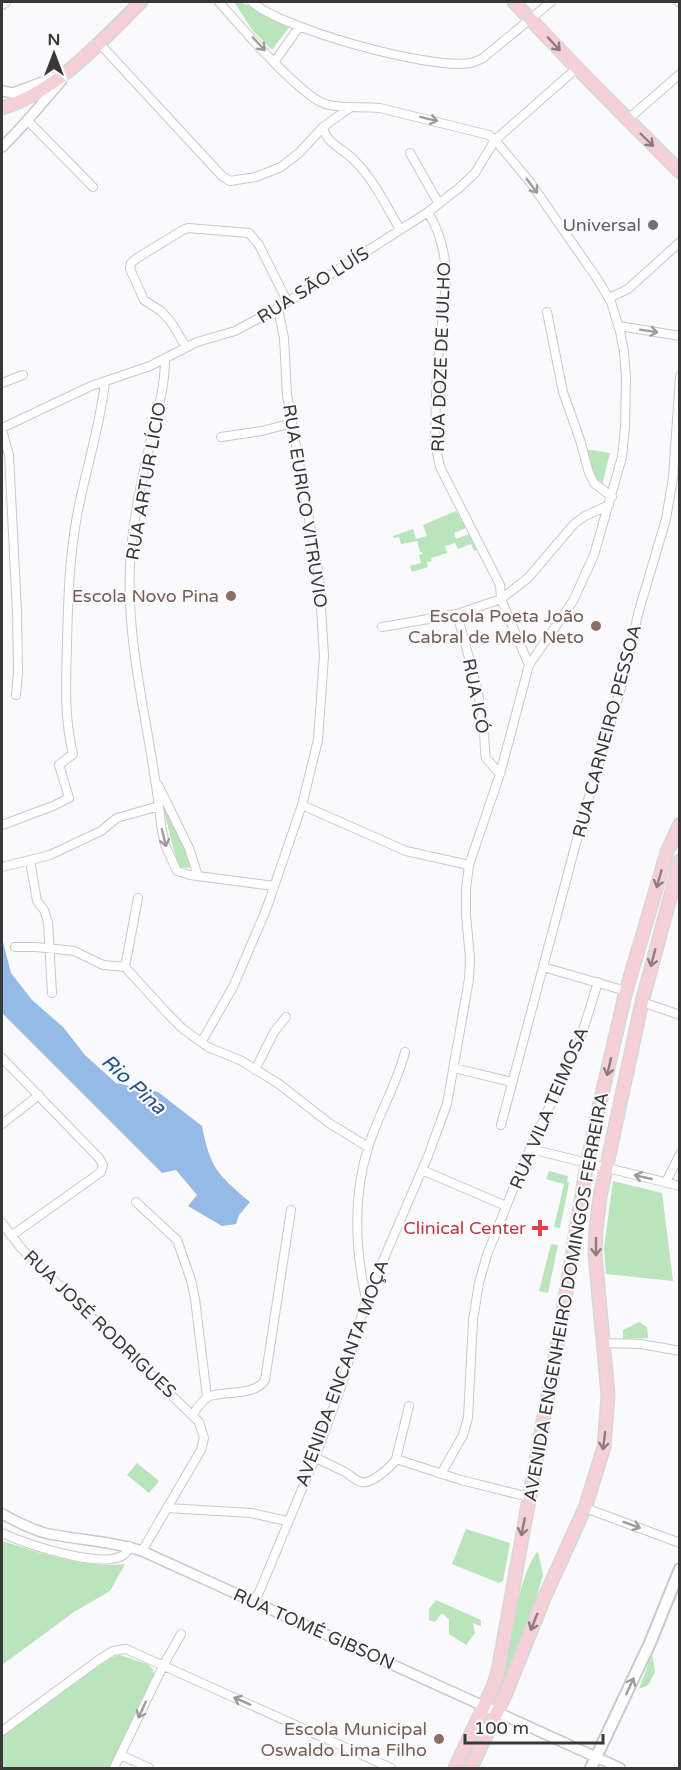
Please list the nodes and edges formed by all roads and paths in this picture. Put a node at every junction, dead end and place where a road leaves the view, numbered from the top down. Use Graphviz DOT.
graph roads {
  1 [pos="6,2"];
  2 [pos="141,2"];
  3 [pos="219,2"];
  4 [pos="252,2"];
  5 [pos="514,2"];
  6 [pos="551,2"];
  7 [pos="2,5"];
  8 [pos="531,20"];
  9 [pos="298,27"];
  10 [pos="99,43"];
  11 [pos="80,59"];
  12 [pos="275,61"];
  13 [pos="577,68"];
  14 [pos="680,74"];
  15 [pos="60,75"];
  16 [pos="2,91"];
  17 [pos="7,106"];
  18 [pos="352,107"];
  19 [pos="627,120"];
  20 [pos="28,122"];
  21 [pos="323,127"];
  22 [pos="495,140"];
  23 [pos="2,147"];
  24 [pos="410,153"];
  25 [pos="680,172"];
  26 [pos="93,187"];
  27 [pos="439,204"];
  28 [pos="428,212"];
  29 [pos="400,229"];
  30 [pos="680,242"];
  31 [pos="609,298"];
  32 [pos="287,301"];
  33 [pos="278,308"];
  34 [pos="547,312"];
  35 [pos="619,326"];
  36 [pos="680,336"];
  37 [pos="186,347"];
  38 [pos="165,359"];
  39 [pos="23,375"];
  40 [pos="680,376"];
  41 [pos="105,382"];
  42 [pos="2,383"];
  43 [pos="292,423"];
  44 [pos="2,429"];
  45 [pos="220,436"];
  46 [pos="673,478"];
  47 [pos="680,485"];
  48 [pos="610,501"];
  49 [pos="501,599"];
  50 [pos="457,614"];
  51 [pos="381,627"];
  52 [pos="529,665"];
  53 [pos="16,695"];
  54 [pos="500,774"];
  55 [pos="156,781"];
  56 [pos="302,805"];
  57 [pos="159,806"];
  58 [pos="172,813"];
  59 [pos="160,817"];
  60 [pos="2,825"];
  61 [pos="680,825"];
  62 [pos="30,861"];
  63 [pos="680,861"];
  64 [pos="469,865"];
  65 [pos="2,867"];
  66 [pos="198,876"];
  67 [pos="274,886"];
  68 [pos="138,898"];
  69 [pos="15,947"];
  70 [pos="51,947"];
  71 [pos="124,967"];
  72 [pos="543,967"];
  73 [pos="598,982"];
  74 [pos="626,992"];
  75 [pos="52,993"];
  76 [pos="642,1002"];
  77 [pos="680,1015"];
  78 [pos="286,1017"];
  79 [pos="202,1041"];
  80 [pos="405,1052"];
  81 [pos="2,1058"];
  82 [pos="454,1068"];
  83 [pos="255,1070"];
  84 [pos="512,1082"];
  85 [pos="39,1095"];
  86 [pos="2,1124"];
  87 [pos="501,1125"];
  88 [pos="368,1147"];
  89 [pos="531,1149"];
  90 [pos="680,1154"];
  91 [pos="588,1164"];
  92 [pos="606,1168"];
  93 [pos="422,1170"];
  94 [pos="666,1182"];
  95 [pos="680,1186"];
  96 [pos="136,1202"];
  97 [pos="507,1206"];
  98 [pos="291,1210"];
  99 [pos="2,1223"];
  100 [pos="11,1236"];
  101 [pos="366,1300"];
  102 [pos="604,1342"];
  103 [pos="680,1351"];
  104 [pos="207,1397"];
  105 [pos="409,1406"];
  106 [pos="193,1414"];
  107 [pos="315,1458"];
  108 [pos="396,1460"];
  109 [pos="441,1474"];
  110 [pos="529,1497"];
  111 [pos="167,1508"];
  112 [pos="585,1508"];
  113 [pos="2,1514"];
  114 [pos="287,1521"];
  115 [pos="2,1533"];
  116 [pos="680,1543"];
  117 [pos="129,1546"];
  118 [pos="142,1551"];
  119 [pos="680,1569"];
  120 [pos="255,1602"];
  121 [pos="181,1634"];
  122 [pos="163,1666"];
  123 [pos="484,1706"];
  124 [pos="498,1713"];
  125 [pos="2,1731"];
  126 [pos="121,1755"];
  127 [pos="596,1758"];
  128 [pos="114,1768"];
  129 [pos="149,1768"];
  130 [pos="391,1768"];
  131 [pos="455,1768"];
  132 [pos="471,1768"];
  133 [pos="591,1768"];
  134 [pos="620,1768"];
  1 -- 7 [label="street"];
  2 -- 10 [label="main road"];
  3 -- 12 [label="street, one-way"];
  4 -- 9 [label="street"];
  5 -- 8 [label="main road"];
  6 -- 8 [label="street"];
  8 -- 9 [label="street"];
  8 -- 13 [label="main road, one-way"];
  9 -- 12 [label="street"];
  10 -- 11 [label="main road"];
  10 -- 21 [label="street"];
  11 -- 15 [label="main road"];
  11 -- 20 [label="street"];
  12 -- 18 [label="street"];
  13 -- 19 [label="main road"];
  13 -- 22 [label="street, RUA SÃO LUÍS"];
  14 -- 19 [label="street"];
  15 -- 16 [label="street"];
  15 -- 17 [label="main road"];
  18 -- 21 [label="street"];
  18 -- 22 [label="street, one-way"];
  19 -- 25 [label="main road, one-way"];
  20 -- 23 [label="street"];
  20 -- 26 [label="street"];
  21 -- 29 [label="street"];
  22 -- 27 [label="street, RUA SÃO LUÍS"];
  22 -- 31 [label="street, AVENIDA ENCANTA MOÇA, one-way"];
  24 -- 27 [label="street"];
  27 -- 28 [label="street, RUA SÃO LUÍS"];
  28 -- 29 [label="street, RUA SÃO LUÍS"];
  28 -- 49 [label="street, RUA DOZE DE JULHO"];
  29 -- 32 [label="street, RUA SÃO LUÍS"];
  30 -- 31 [label="street"];
  31 -- 35 [label="street, AVENIDA ENCANTA MOÇA"];
  32 -- 33 [label="street, RUA SÃO LUÍS"];
  32 -- 37 [label="street"];
  33 -- 37 [label="street, RUA SÃO LUÍS"];
  33 -- 43 [label="street, RUA EURICO VITRUVIO"];
  34 -- 48 [label="street"];
  35 -- 36 [label="street, one-way"];
  35 -- 48 [label="street, AVENIDA ENCANTA MOÇA"];
  37 -- 38 [label="street, RUA SÃO LUÍS"];
  38 -- 41 [label="street, RUA SÃO LUÍS"];
  38 -- 55 [label="street, RUA ARTUR LÍCIO"];
  39 -- 42 [label="street"];
  40 -- 46 [label="street, RUA CARNEIRO PESSOA"];
  41 -- 44 [label="street, RUA SÃO LUÍS"];
  41 -- 60 [label="street"];
  43 -- 45 [label="street"];
  43 -- 56 [label="street, RUA EURICO VITRUVIO"];
  44 -- 53 [label="street"];
  46 -- 47 [label="street"];
  46 -- 72 [label="street, RUA CARNEIRO PESSOA"];
  48 -- 49 [label="street"];
  48 -- 52 [label="street, AVENIDA ENCANTA MOÇA"];
  49 -- 50 [label="street"];
  49 -- 52 [label="street, RUA DOZE DE JULHO"];
  50 -- 51 [label="street"];
  50 -- 54 [label="street, RUA ICÓ"];
  52 -- 54 [label="street, AVENIDA ENCANTA MOÇA"];
  54 -- 64 [label="street, AVENIDA ENCANTA MOÇA"];
  55 -- 57 [label="street, RUA ARTUR LÍCIO"];
  55 -- 58 [label="street, RUA ARTUR LÍCIO"];
  56 -- 64 [label="street"];
  56 -- 67 [label="street, RUA EURICO VITRUVIO"];
  57 -- 59 [label="street, RUA ARTUR LÍCIO"];
  57 -- 62 [label="street"];
  58 -- 59 [label="street"];
  58 -- 66 [label="street, RUA ARTUR LÍCIO"];
  59 -- 66 [label="street, RUA ARTUR LÍCIO, one-way"];
  61 -- 74 [label="main road, AVENIDA ENGENHEIRO DOMINGOS FERREIRA, one-way"];
  62 -- 65 [label="street"];
  62 -- 70 [label="street"];
  63 -- 76 [label="main road, AVENIDA ENGENHEIRO DOMINGOS FERREIRA, one-way"];
  64 -- 82 [label="street, AVENIDA ENCANTA MOÇA"];
  66 -- 67 [label="street, RUA ARTUR LÍCIO"];
  67 -- 79 [label="street, RUA EURICO VITRUVIO"];
  68 -- 71 [label="street"];
  69 -- 70 [label="street"];
  70 -- 71 [label="street"];
  70 -- 75 [label="street"];
  71 -- 79 [label="street"];
  72 -- 73 [label="street"];
  72 -- 84 [label="street, RUA CARNEIRO PESSOA"];
  73 -- 74 [label="street"];
  73 -- 89 [label="street, RUA VILA TEIMOSA"];
  74 -- 91 [label="main road, AVENIDA ENGENHEIRO DOMINGOS FERREIRA, one-way"];
  76 -- 77 [label="street"];
  76 -- 92 [label="main road, AVENIDA ENGENHEIRO DOMINGOS FERREIRA"];
  78 -- 83 [label="street"];
  79 -- 83 [label="street"];
  80 -- 88 [label="street"];
  81 -- 85 [label="street"];
  82 -- 84 [label="street"];
  82 -- 93 [label="street, AVENIDA ENCANTA MOÇA"];
  83 -- 88 [label="street"];
  84 -- 87 [label="street, RUA CARNEIRO PESSOA"];
  85 -- 86 [label="street"];
  85 -- 100 [label="street"];
  88 -- 101 [label="street"];
  89 -- 91 [label="street"];
  89 -- 97 [label="street, RUA VILA TEIMOSA"];
  90 -- 94 [label="street"];
  91 -- 92 [label="street"];
  91 -- 110 [label="main road, AVENIDA ENGENHEIRO DOMINGOS FERREIRA"];
  94 -- 92 [label="street, one-way"];
  92 -- 102 [label="main road, AVENIDA ENGENHEIRO DOMINGOS FERREIRA, one-way"];
  93 -- 97 [label="street"];
  93 -- 101 [label="street, AVENIDA ENCANTA MOÇA"];
  94 -- 95 [label="street"];
  96 -- 104 [label="street"];
  97 -- 109 [label="street, RUA VILA TEIMOSA"];
  98 -- 104 [label="street"];
  99 -- 100 [label="street, RUA JOSÉ RODRIGUES"];
  100 -- 106 [label="street, RUA JOSÉ RODRIGUES"];
  101 -- 107 [label="street, AVENIDA ENCANTA MOÇA"];
  102 -- 103 [label="street"];
  102 -- 112 [label="main road, AVENIDA ENGENHEIRO DOMINGOS FERREIRA, one-way"];
  104 -- 106 [label="street"];
  105 -- 108 [label="street"];
  106 -- 111 [label="street, RUA JOSÉ RODRIGUES"];
  107 -- 108 [label="street"];
  107 -- 114 [label="street, AVENIDA ENCANTA MOÇA"];
  108 -- 109 [label="street"];
  109 -- 110 [label="street"];
  110 -- 123 [label="main road, AVENIDA ENGENHEIRO DOMINGOS FERREIRA, one-way"];
  111 -- 114 [label="street"];
  111 -- 118 [label="street"];
  112 -- 116 [label="street, one-way"];
  112 -- 124 [label="main road, AVENIDA ENGENHEIRO DOMINGOS FERREIRA, one-way"];
  113 -- 117 [label="street, RUA TOMÉ GIBSON"];
  114 -- 120 [label="street, AVENIDA ENCANTA MOÇA"];
  115 -- 117 [label="street"];
  117 -- 118 [label="street, RUA TOMÉ GIBSON"];
  118 -- 120 [label="street, RUA TOMÉ GIBSON"];
  127 -- 119 [label="main road, one-way"];
  120 -- 123 [label="street, RUA TOMÉ GIBSON"];
  121 -- 122 [label="street"];
  122 -- 125 [label="street"];
  122 -- 126 [label="street, one-way"];
  130 -- 122 [label="street, one-way"];
  123 -- 124 [label="street, RUA TOMÉ GIBSON"];
  123 -- 131 [label="main road, AVENIDA ENGENHEIRO DOMINGOS FERREIRA"];
  124 -- 127 [label="street, RUA TOMÉ GIBSON"];
  124 -- 132 [label="main road, AVENIDA ENGENHEIRO DOMINGOS FERREIRA"];
  126 -- 128 [label="street"];
  126 -- 129 [label="street"];
  127 -- 133 [label="main road"];
  127 -- 134 [label="street, RUA TOMÉ GIBSON"];
}
